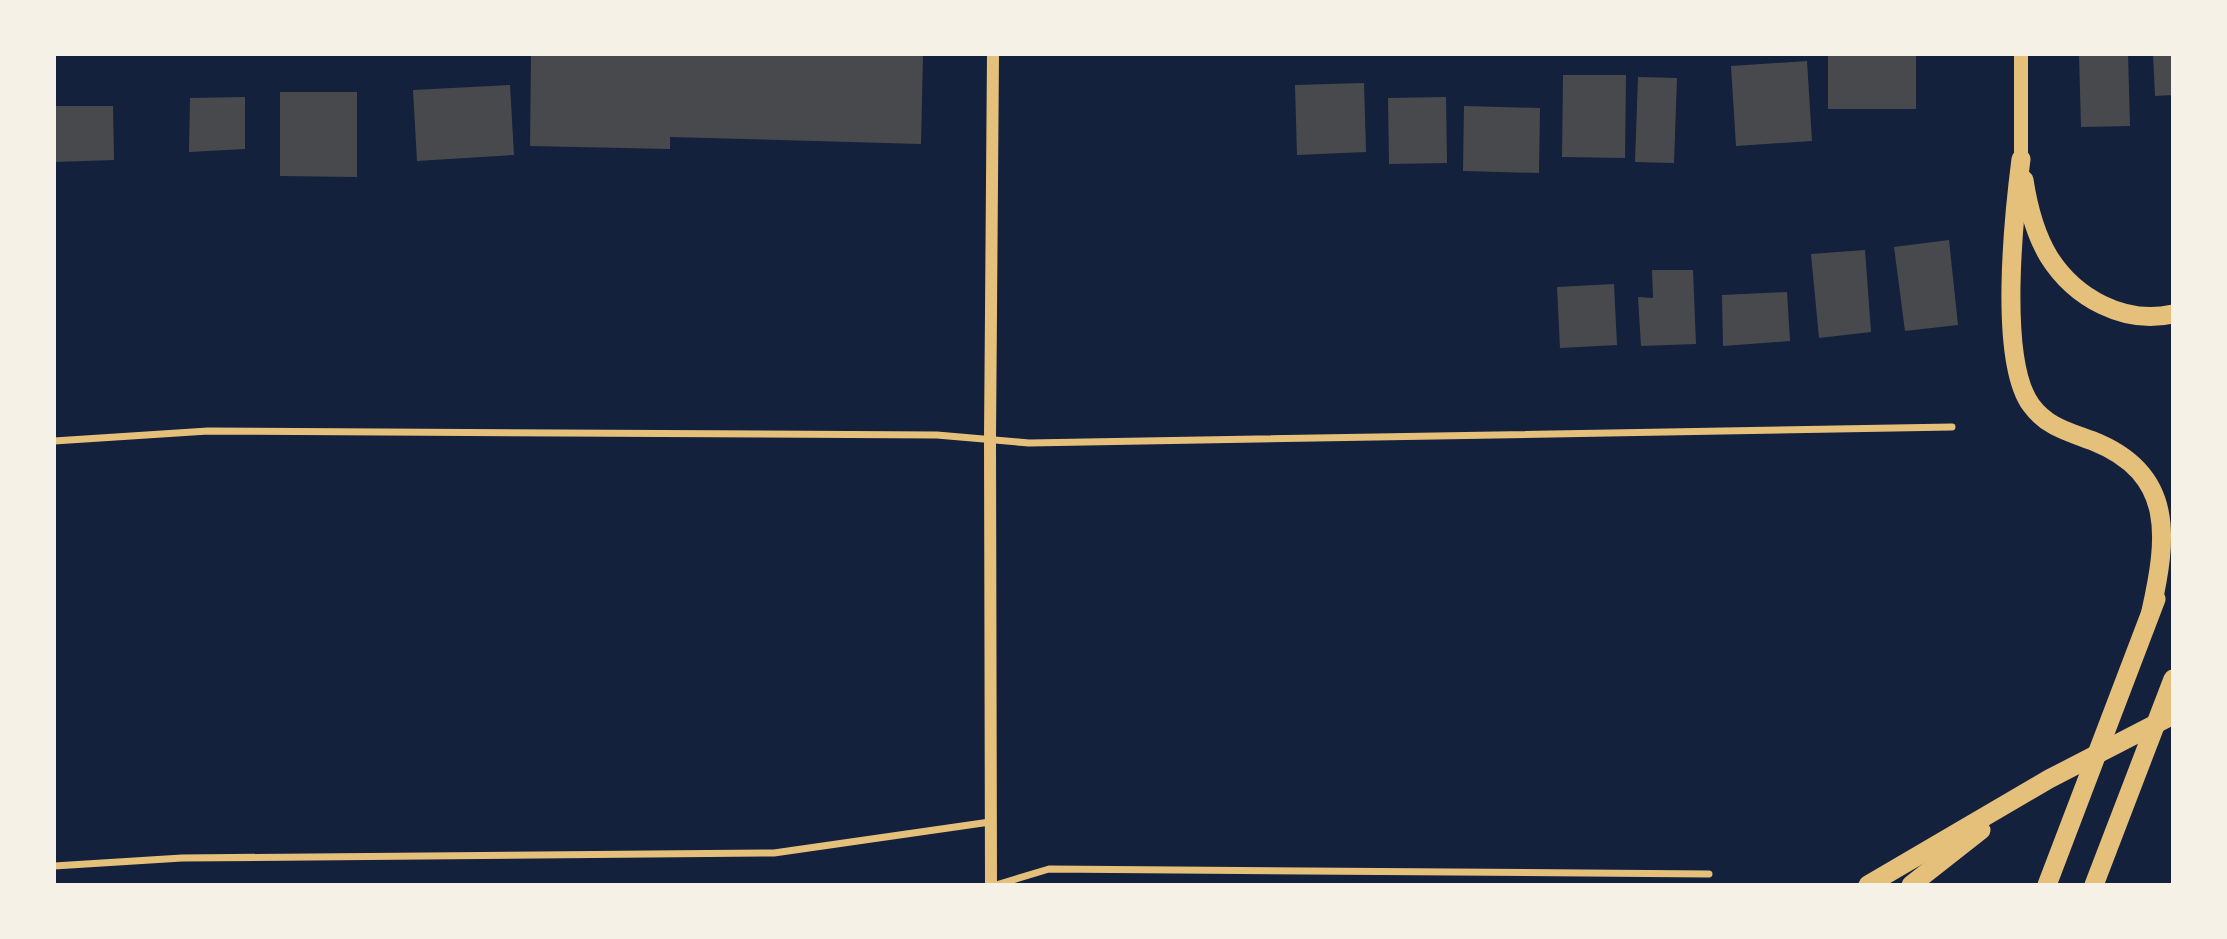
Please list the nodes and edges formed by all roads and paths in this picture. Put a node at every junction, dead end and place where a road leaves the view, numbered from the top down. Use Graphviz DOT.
graph roads {
  1 [pos="993,54"];
  2 [pos="2021,54"];
  3 [pos="2021,159"];
  4 [pos="2173,314"];
  5 [pos="1952,427"];
  6 [pos="990,439"];
  7 [pos="54,441"];
  8 [pos="2173,555"];
  9 [pos="2151,611"];
  10 [pos="2173,679"];
  11 [pos="2173,715"];
  12 [pos="2049,779"];
  13 [pos="990,822"];
  14 [pos="54,866"];
  15 [pos="1709,874"];
  16 [pos="993,885"];
  17 [pos="1867,885"];
  18 [pos="1911,885"];
  19 [pos="2047,885"];
  20 [pos="2094,885"];
  1 -- 6 [label="street"];
  2 -- 3 [label="main road"];
  3 -- 4 [label="highway"];
  3 -- 9 [label="highway"];
  5 -- 6 [label="street"];
  6 -- 7 [label="street"];
  6 -- 13 [label="street"];
  8 -- 9 [label="highway"];
  9 -- 19 [label="highway"];
  10 -- 20 [label="highway"];
  11 -- 12 [label="highway"];
  12 -- 17 [label="highway"];
  12 -- 18 [label="highway"];
  13 -- 14 [label="street"];
  13 -- 16 [label="street"];
  15 -- 16 [label="street"];
}
